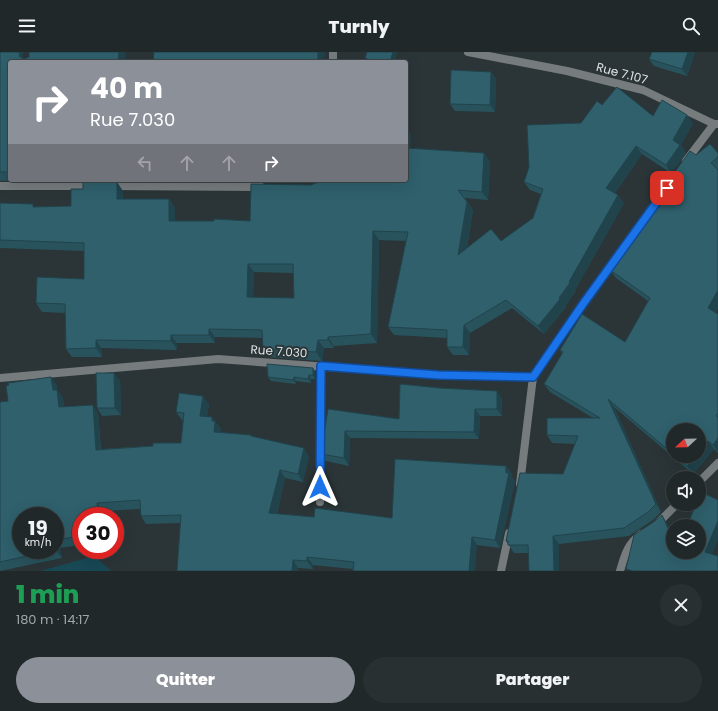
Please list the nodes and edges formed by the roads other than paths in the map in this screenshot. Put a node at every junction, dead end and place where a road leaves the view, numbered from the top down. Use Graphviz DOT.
graph roads {
  1 [pos="468,52"];
  2 [pos="716,124"];
  3 [pos="681,169"];
  4 [pos="33,183"];
  5 [pos="0,186"];
  6 [pos="270,187"];
  7 [pos="630,239"];
  8 [pos="321,366"];
  9 [pos="533,377"];
  10 [pos="0,378"];
  11 [pos="718,463"];
  12 [pos="706,475"];
  13 [pos="519,489"];
  14 [pos="320,502"];
  15 [pos="670,511"];
  16 [pos="511,526"];
  17 [pos="501,571"];
  18 [pos="620,571"];
  1 -- 2 [label="street, Rue 7.107"];
  2 -- 3 [label="street"];
  4 -- 5 [label="street"];
  4 -- 6 [label="street"];
  7 -- 9 [label="street"];
  8 -- 9 [label="street, Rue 7.030"];
  8 -- 10 [label="street, Rue 7.030"];
  8 -- 14 [label="street"];
  9 -- 13 [label="street"];
  11 -- 12 [label="street"];
  15 -- 18 [label="street"];
  16 -- 17 [label="street"];
}
